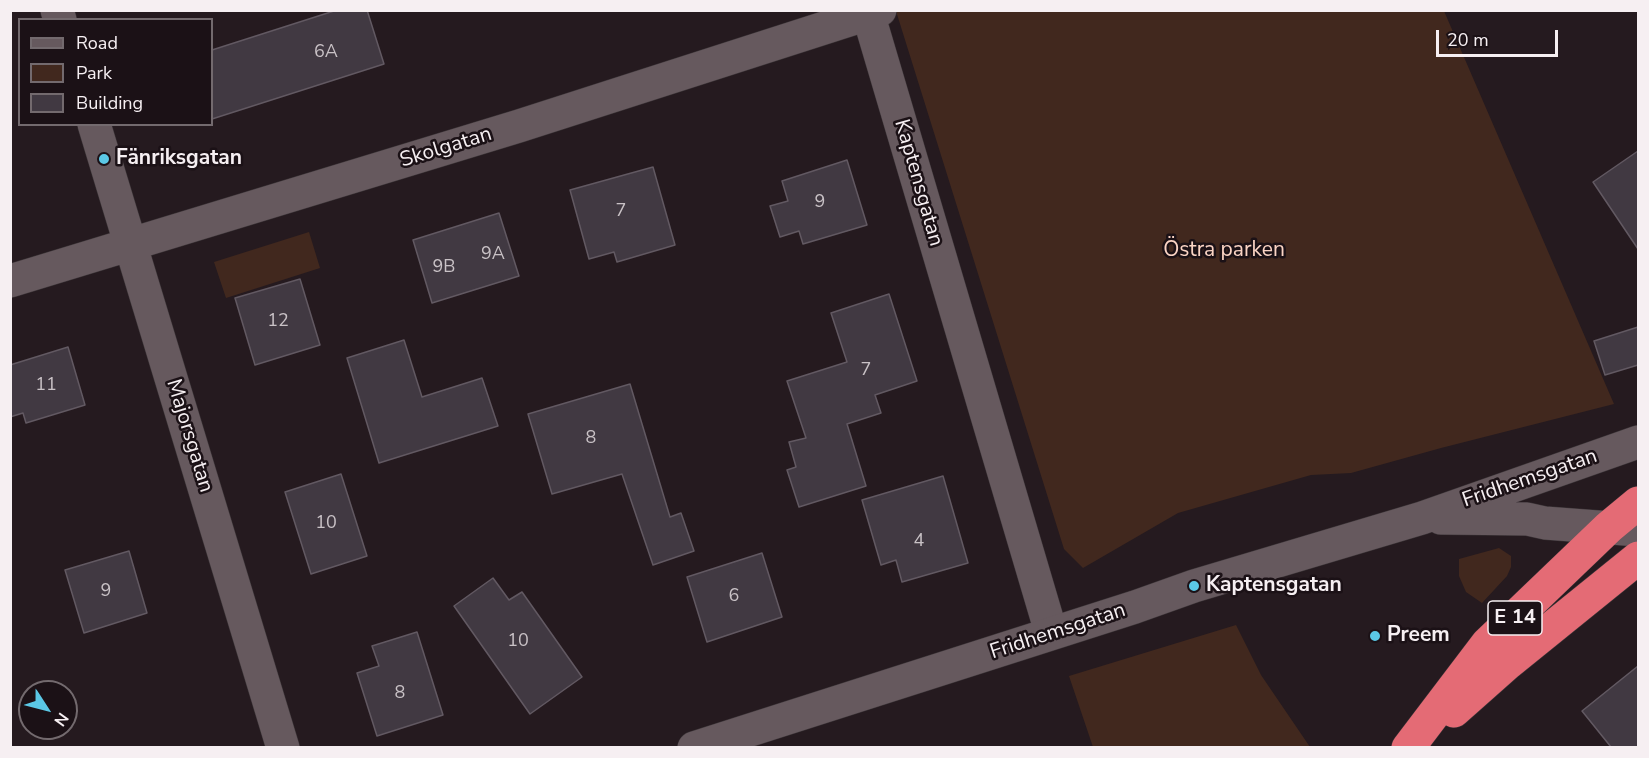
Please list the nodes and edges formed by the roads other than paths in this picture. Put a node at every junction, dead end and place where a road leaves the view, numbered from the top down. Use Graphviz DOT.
graph roads {
  1 [pos="872,12"];
  2 [pos="95,126"];
  3 [pos="131,243"];
  4 [pos="10,281"];
  5 [pos="1638,442"];
  6 [pos="1638,502"];
  7 [pos="1422,518"];
  8 [pos="1624,529"];
  9 [pos="1638,558"];
  10 [pos="1051,632"];
  11 [pos="283,747"];
  12 [pos="694,747"];
  13 [pos="1408,747"];
  14 [pos="1412,747"];
  1 -- 3 [label="street, Skolgatan"];
  1 -- 10 [label="street, Kaptensgatan"];
  2 -- 3 [label="street, Majorsgatan"];
  3 -- 4 [label="street, Skolgatan"];
  3 -- 11 [label="street, Majorsgatan"];
  5 -- 7 [label="street, Fridhemsgatan"];
  6 -- 8 [label="highway, E 14"];
  7 -- 8 [label="street, Fridhemsgatan"];
  7 -- 10 [label="street, Fridhemsgatan"];
  8 -- 13 [label="highway, E 14"];
  9 -- 14 [label="highway, E 14"];
  10 -- 12 [label="street, Fridhemsgatan"];
}
